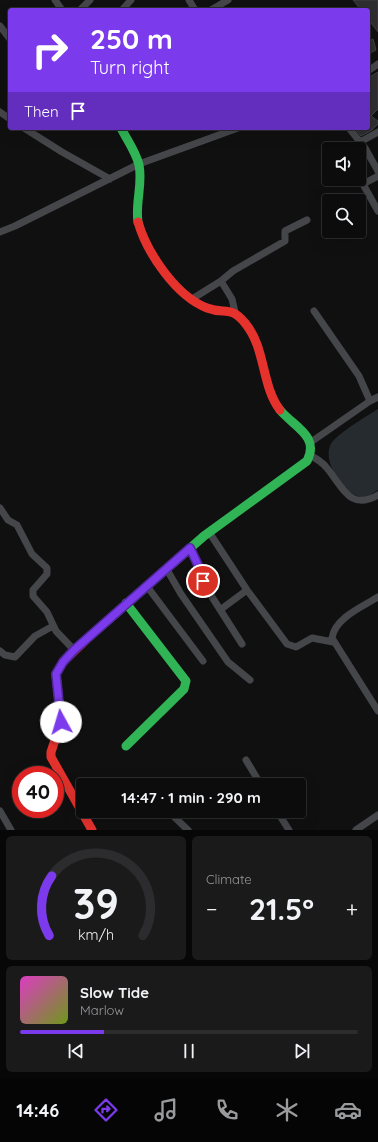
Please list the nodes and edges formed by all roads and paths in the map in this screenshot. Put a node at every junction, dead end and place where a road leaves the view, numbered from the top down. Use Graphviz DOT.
graph roads {
  1 [pos="90,0"];
  2 [pos="131,0"];
  3 [pos="228,0"];
  4 [pos="82,8"];
  5 [pos="124,8"];
  6 [pos="214,8"];
  7 [pos="0,26"];
  8 [pos="8,36"];
  9 [pos="27,130"];
  10 [pos="122,130"];
  11 [pos="232,130"];
  12 [pos="351,130"];
  13 [pos="378,132"];
  14 [pos="360,142"];
  15 [pos="366,152"];
  16 [pos="139,164"];
  17 [pos="378,171"];
  18 [pos="378,176"];
  19 [pos="110,179"];
  20 [pos="366,182"];
  21 [pos="364,186"];
  22 [pos="378,211"];
  23 [pos="307,220"];
  24 [pos="0,232"];
  25 [pos="221,281"];
  26 [pos="192,299"];
  27 [pos="314,311"];
  28 [pos="235,312"];
  29 [pos="378,397"];
  30 [pos="370,401"];
  31 [pos="311,442"];
  32 [pos="311,456"];
  33 [pos="378,495"];
  34 [pos="0,508"];
  35 [pos="209,532"];
  36 [pos="190,548"];
  37 [pos="166,568"];
  38 [pos="146,585"];
  39 [pos="247,590"];
  40 [pos="378,597"];
  41 [pos="126,603"];
  42 [pos="220,610"];
  43 [pos="53,626"];
  44 [pos="333,642"];
  45 [pos="242,644"];
  46 [pos="74,650"];
  47 [pos="0,651"];
  48 [pos="203,661"];
  49 [pos="250,680"];
  50 [pos="378,711"];
  51 [pos="126,746"];
  52 [pos="246,760"];
  53 [pos="257,778"];
  54 [pos="0,811"];
  55 [pos="378,815"];
  56 [pos="175,818"];
  57 [pos="281,818"];
  58 [pos="11,830"];
  59 [pos="92,830"];
  60 [pos="188,830"];
  61 [pos="289,830"];
  62 [pos="356,830"];
  1 -- 4 [label="street"];
  2 -- 5 [label="street"];
  3 -- 6 [label="street"];
  7 -- 8 [label="street"];
  9 -- 19 [label="street"];
  10 -- 16 [label="street"];
  11 -- 16 [label="street"];
  12 -- 14 [label="street"];
  13 -- 14 [label="street"];
  15 -- 17 [label="street"];
  16 -- 19 [label="street"];
  16 -- 26 [label="street"];
  18 -- 20 [label="street"];
  19 -- 24 [label="street"];
  21 -- 22 [label="street"];
  23 -- 25 [label="street"];
  25 -- 26 [label="street"];
  25 -- 28 [label="street"];
  26 -- 28 [label="street"];
  27 -- 30 [label="street"];
  28 -- 31 [label="street"];
  29 -- 30 [label="street"];
  30 -- 31 [label="street"];
  31 -- 32 [label="street"];
  32 -- 33 [label="street"];
  32 -- 35 [label="street"];
  34 -- 43 [label="street"];
  35 -- 36 [label="street"];
  35 -- 39 [label="street"];
  36 -- 37 [label="street"];
  36 -- 42 [label="street"];
  37 -- 38 [label="street"];
  37 -- 49 [label="street"];
  38 -- 41 [label="street"];
  38 -- 48 [label="street"];
  39 -- 42 [label="street"];
  39 -- 44 [label="street"];
  40 -- 44 [label="street"];
  41 -- 46 [label="street"];
  41 -- 51 [label="street"];
  42 -- 45 [label="street"];
  43 -- 46 [label="street"];
  43 -- 47 [label="street"];
  44 -- 50 [label="street"];
  46 -- 59 [label="street"];
  52 -- 53 [label="street"];
  54 -- 58 [label="street"];
  55 -- 62 [label="street"];
  56 -- 60 [label="street"];
  57 -- 61 [label="street"];
}
